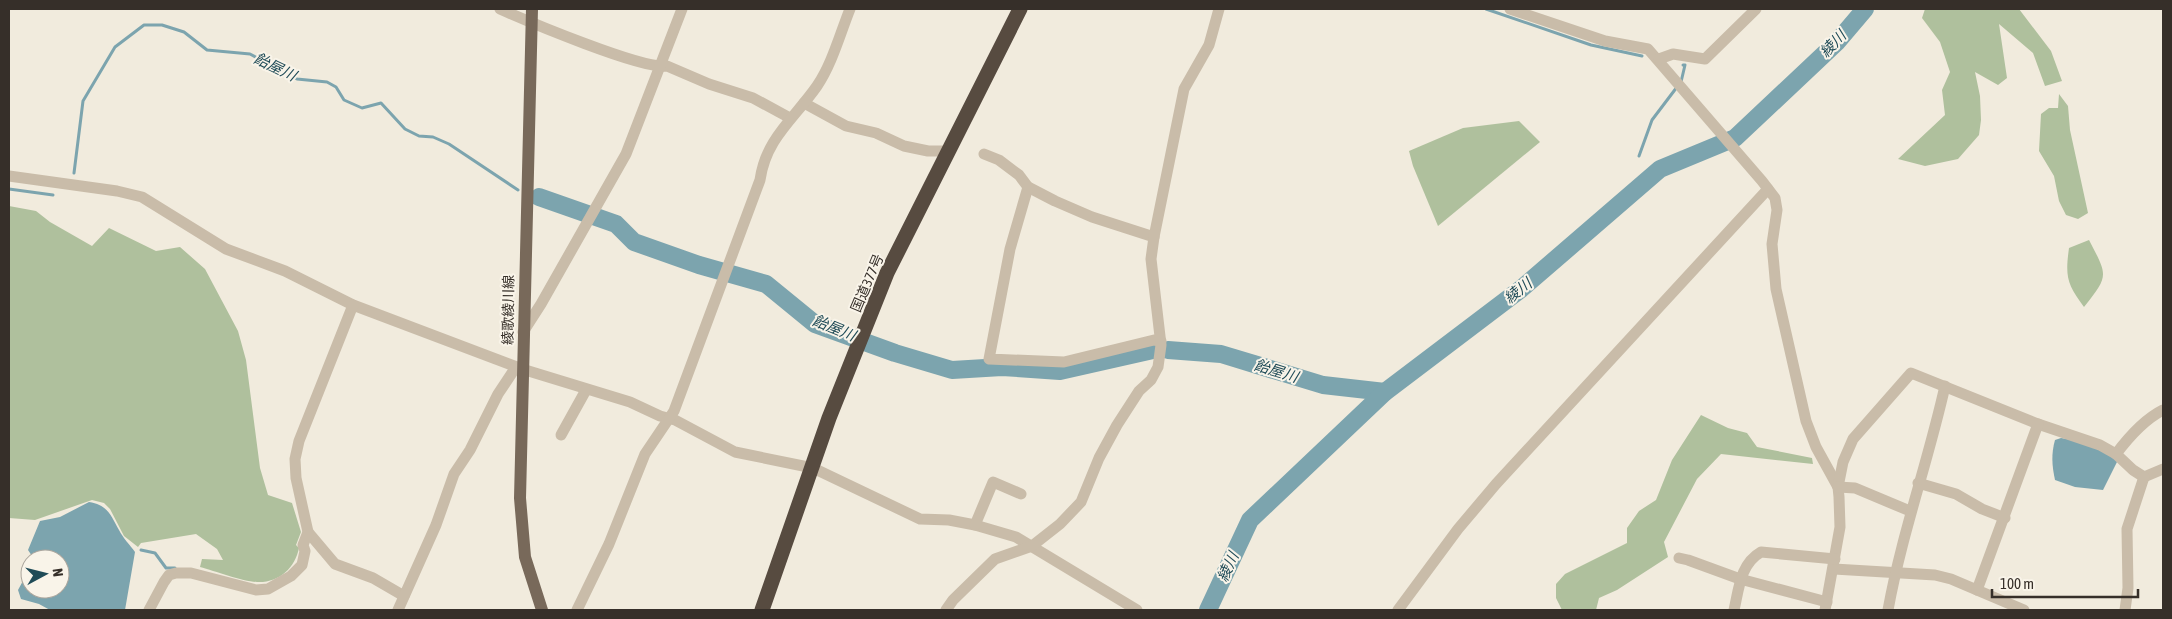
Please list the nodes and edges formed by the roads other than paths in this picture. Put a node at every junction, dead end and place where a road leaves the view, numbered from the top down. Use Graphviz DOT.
graph roads {
  1 [pos="500,9"];
  2 [pos="682,9"];
  3 [pos="850,9"];
  4 [pos="1020,9"];
  5 [pos="1219,9"];
  6 [pos="1510,9"];
  7 [pos="1756,9"];
  8 [pos="531,15"];
  9 [pos="1661,63"];
  10 [pos="661,67"];
  11 [pos="804,103"];
  12 [pos="790,118"];
  13 [pos="948,150"];
  14 [pos="984,154"];
  15 [pos="9,176"];
  16 [pos="1765,185"];
  17 [pos="1028,187"];
  18 [pos="1154,237"];
  19 [pos="353,305"];
  20 [pos="522,333"];
  21 [pos="1161,341"];
  22 [pos="519,368"];
  23 [pos="1945,386"];
  24 [pos="586,390"];
  25 [pos="2163,410"];
  26 [pos="668,419"];
  27 [pos="2038,424"];
  28 [pos="562,435"];
  29 [pos="2116,454"];
  30 [pos="813,468"];
  31 [pos="2163,469"];
  32 [pos="2144,477"];
  33 [pos="1918,483"];
  34 [pos="1838,487"];
  35 [pos="1021,494"];
  36 [pos="1910,510"];
  37 [pos="2005,518"];
  38 [pos="975,525"];
  39 [pos="308,532"];
  40 [pos="1032,546"];
  41 [pos="1679,558"];
  42 [pos="1835,564"];
  43 [pos="1895,572"];
  44 [pos="1740,579"];
  45 [pos="1977,590"];
  46 [pos="404,596"];
  47 [pos="1994,598"];
  48 [pos="1826,606"];
  49 [pos="149,610"];
  50 [pos="398,610"];
  51 [pos="542,610"];
  52 [pos="577,610"];
  53 [pos="762,610"];
  54 [pos="946,610"];
  55 [pos="1137,610"];
  56 [pos="1398,610"];
  57 [pos="1734,610"];
  58 [pos="1888,610"];
  59 [pos="1992,610"];
  60 [pos="2024,610"];
  61 [pos="2125,610"];
  1 -- 8 [label="street"];
  2 -- 10 [label="street"];
  3 -- 11 [label="street"];
  4 -- 13 [label="highway, 国道377号"];
  5 -- 18 [label="street"];
  6 -- 9 [label="street"];
  7 -- 9 [label="street"];
  8 -- 10 [label="street"];
  8 -- 20 [label="main road, 綾歌綾川線"];
  9 -- 16 [label="street"];
  10 -- 12 [label="street"];
  10 -- 20 [label="street"];
  11 -- 12 [label="street"];
  11 -- 13 [label="street"];
  12 -- 26 [label="street"];
  13 -- 30 [label="highway, 国道377号"];
  14 -- 17 [label="street"];
  15 -- 19 [label="street"];
  16 -- 34 [label="street"];
  16 -- 56 [label="street"];
  17 -- 18 [label="street"];
  17 -- 21 [label="street"];
  18 -- 21 [label="street"];
  19 -- 22 [label="street"];
  19 -- 39 [label="street"];
  20 -- 22 [label="main road, 綾歌綾川線"];
  21 -- 40 [label="street"];
  22 -- 24 [label="street"];
  22 -- 46 [label="street"];
  22 -- 51 [label="main road, 綾歌綾川線"];
  23 -- 27 [label="street"];
  23 -- 33 [label="street"];
  23 -- 34 [label="street"];
  24 -- 26 [label="street"];
  24 -- 28 [label="street"];
  25 -- 29 [label="street"];
  26 -- 30 [label="street"];
  26 -- 52 [label="street"];
  27 -- 29 [label="street"];
  27 -- 37 [label="street"];
  29 -- 32 [label="street"];
  30 -- 38 [label="street"];
  30 -- 53 [label="highway, 国道377号"];
  31 -- 32 [label="street"];
  32 -- 61 [label="street"];
  33 -- 36 [label="street"];
  33 -- 37 [label="street"];
  34 -- 36 [label="street"];
  34 -- 42 [label="street"];
  35 -- 38 [label="street"];
  36 -- 43 [label="street"];
  37 -- 45 [label="street"];
  38 -- 40 [label="street"];
  39 -- 46 [label="street"];
  39 -- 49 [label="street"];
  40 -- 54 [label="street"];
  40 -- 55 [label="street"];
  41 -- 44 [label="street"];
  42 -- 43 [label="street"];
  42 -- 44 [label="street"];
  42 -- 48 [label="street"];
  43 -- 45 [label="street"];
  43 -- 58 [label="street"];
  44 -- 48 [label="street"];
  44 -- 57 [label="street"];
  45 -- 47 [label="street"];
  46 -- 50 [label="street"];
  47 -- 59 [label="street"];
  47 -- 60 [label="street"];
}
